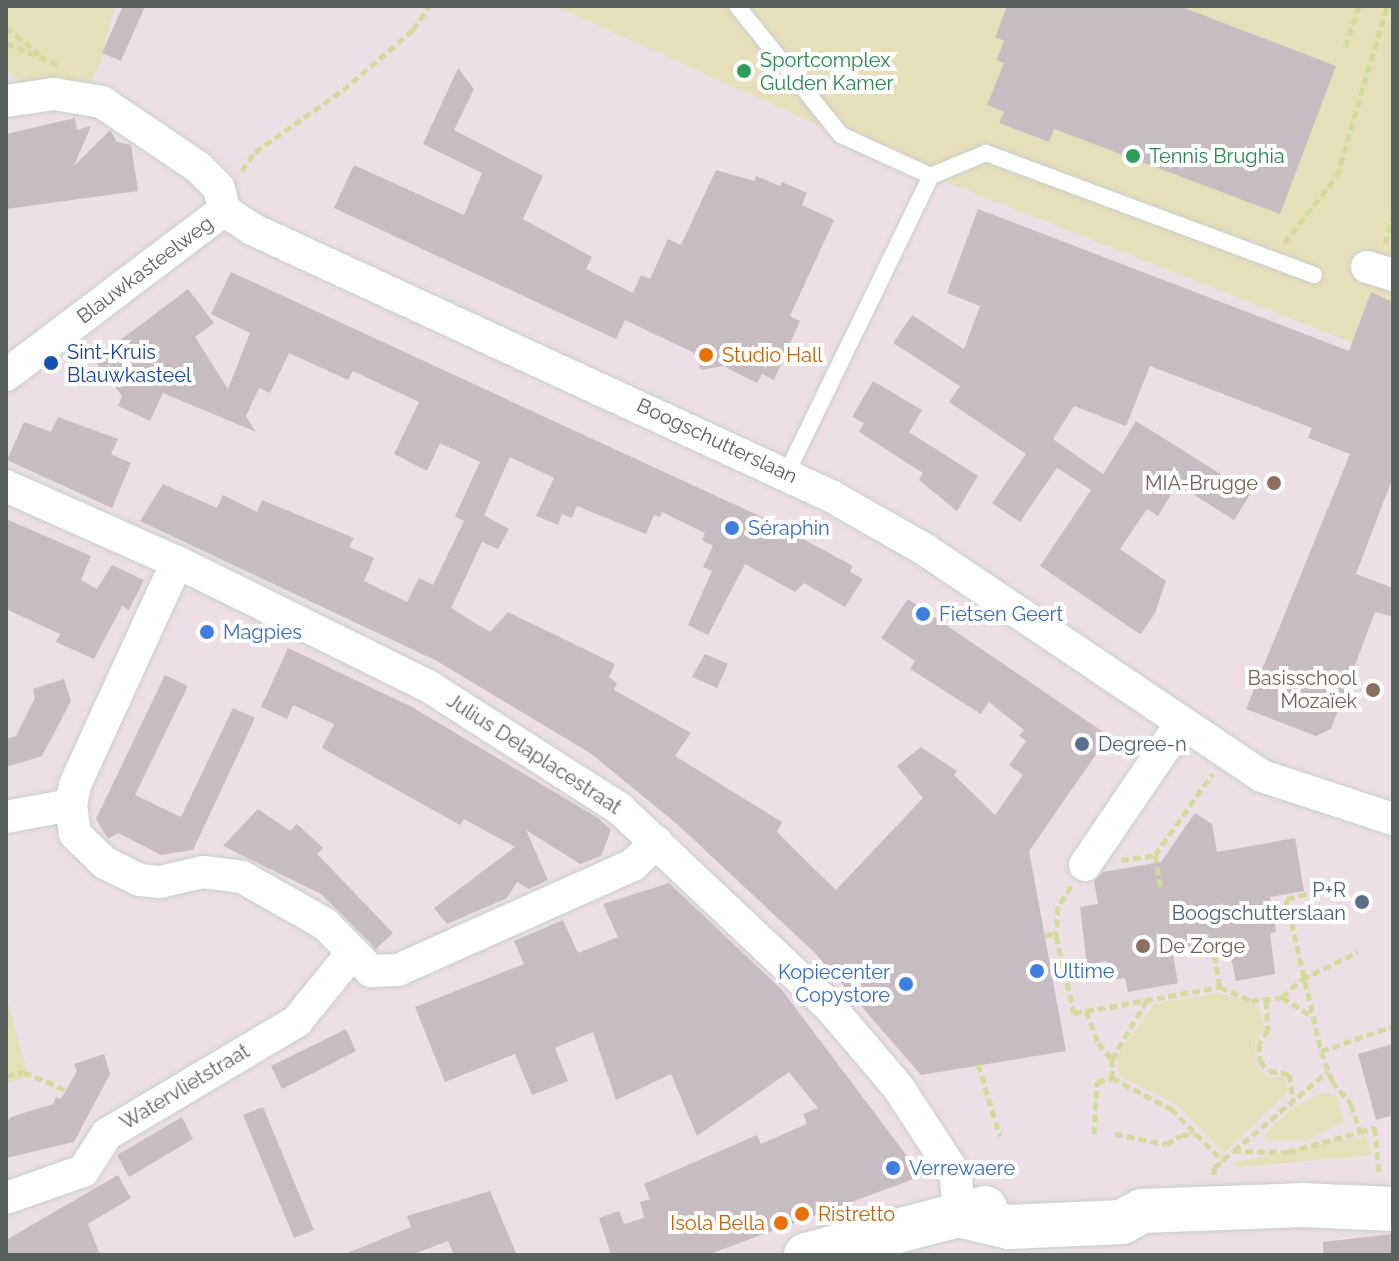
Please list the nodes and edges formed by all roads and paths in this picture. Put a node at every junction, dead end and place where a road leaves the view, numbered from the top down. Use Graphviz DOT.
graph roads {
  1 [pos="429,6"];
  2 [pos="737,6"];
  3 [pos="1359,6"];
  4 [pos="1387,6"];
  5 [pos="6,27"];
  6 [pos="1345,47"];
  7 [pos="46,59"];
  8 [pos="6,101"];
  9 [pos="241,174"];
  10 [pos="931,176"];
  11 [pos="224,210"];
  12 [pos="1393,214"];
  13 [pos="1271,259"];
  14 [pos="1384,265"];
  15 [pos="1314,275"];
  16 [pos="6,375"];
  17 [pos="787,473"];
  18 [pos="6,486"];
  19 [pos="177,562"];
  20 [pos="1181,724"];
  21 [pos="1226,755"];
  22 [pos="71,805"];
  23 [pos="6,817"];
  24 [pos="1393,819"];
  25 [pos="656,842"];
  26 [pos="1155,855"];
  27 [pos="1085,865"];
  28 [pos="1341,885"];
  29 [pos="1161,890"];
  30 [pos="1057,934"];
  31 [pos="1045,935"];
  32 [pos="1212,943"];
  33 [pos="1358,952"];
  34 [pos="352,953"];
  35 [pos="1302,979"];
  36 [pos="1220,987"];
  37 [pos="1282,997"];
  38 [pos="1147,1000"];
  39 [pos="1266,1001"];
  40 [pos="1086,1011"];
  41 [pos="1312,1016"];
  42 [pos="1393,1026"];
  43 [pos="1321,1051"];
  44 [pos="1112,1059"];
  45 [pos="978,1064"];
  46 [pos="1328,1071"];
  47 [pos="6,1076"];
  48 [pos="1112,1078"];
  49 [pos="68,1091"];
  50 [pos="1293,1100"];
  51 [pos="1360,1132"];
  52 [pos="1094,1134"];
  53 [pos="1115,1134"];
  54 [pos="1196,1134"];
  55 [pos="1000,1136"];
  56 [pos="1233,1151"];
  57 [pos="1223,1161"];
  58 [pos="1389,1191"];
  59 [pos="6,1198"];
  60 [pos="1216,1208"];
  61 [pos="959,1215"];
  62 [pos="880,1244"];
  63 [pos="806,1255"];
  1 -- 9 [label="path"];
  2 -- 10 [label="lane"];
  3 -- 6 [label="path"];
  4 -- 13 [label="path"];
  5 -- 7 [label="path"];
  8 -- 11 [label="street, Blauwkasteelweg"];
  10 -- 13 [label="lane"];
  10 -- 17 [label="lane"];
  11 -- 16 [label="street, Blauwkasteelweg"];
  11 -- 17 [label="street, Boogschutterslaan"];
  12 -- 14 [label="path"];
  13 -- 15 [label="lane"];
  17 -- 20 [label="street, Boogschutterslaan"];
  18 -- 19 [label="street, Julius Delaplacestraat"];
  19 -- 22 [label="street"];
  19 -- 25 [label="street, Julius Delaplacestraat"];
  20 -- 21 [label="street, Boogschutterslaan"];
  20 -- 27 [label="street"];
  21 -- 24 [label="street, Boogschutterslaan"];
  21 -- 26 [label="path"];
  22 -- 23 [label="street"];
  22 -- 34 [label="street"];
  25 -- 34 [label="street"];
  25 -- 61 [label="street, Julius Delaplacestraat"];
  26 -- 27 [label="path"];
  26 -- 29 [label="path"];
  27 -- 30 [label="path"];
  28 -- 35 [label="path"];
  30 -- 31 [label="path"];
  30 -- 40 [label="path"];
  32 -- 36 [label="path"];
  33 -- 35 [label="path"];
  34 -- 59 [label="street, Watervlietstraat"];
  35 -- 37 [label="path"];
  35 -- 41 [label="path"];
  36 -- 37 [label="path"];
  36 -- 38 [label="path"];
  37 -- 41 [label="path"];
  38 -- 40 [label="path"];
  38 -- 44 [label="path"];
  39 -- 50 [label="path"];
  40 -- 44 [label="path"];
  41 -- 43 [label="path"];
  42 -- 43 [label="path"];
  43 -- 46 [label="path"];
  44 -- 48 [label="path"];
  45 -- 55 [label="path"];
  46 -- 50 [label="path"];
  46 -- 51 [label="path"];
  47 -- 49 [label="path"];
  48 -- 52 [label="path"];
  48 -- 54 [label="path"];
  50 -- 56 [label="path"];
  51 -- 56 [label="path"];
  51 -- 58 [label="path"];
  53 -- 54 [label="path"];
  54 -- 57 [label="path"];
  56 -- 57 [label="path"];
  57 -- 60 [label="path"];
  58 -- 60 [label="street"];
  60 -- 61 [label="street"];
  61 -- 62 [label="street"];
  62 -- 63 [label="street"];
}
